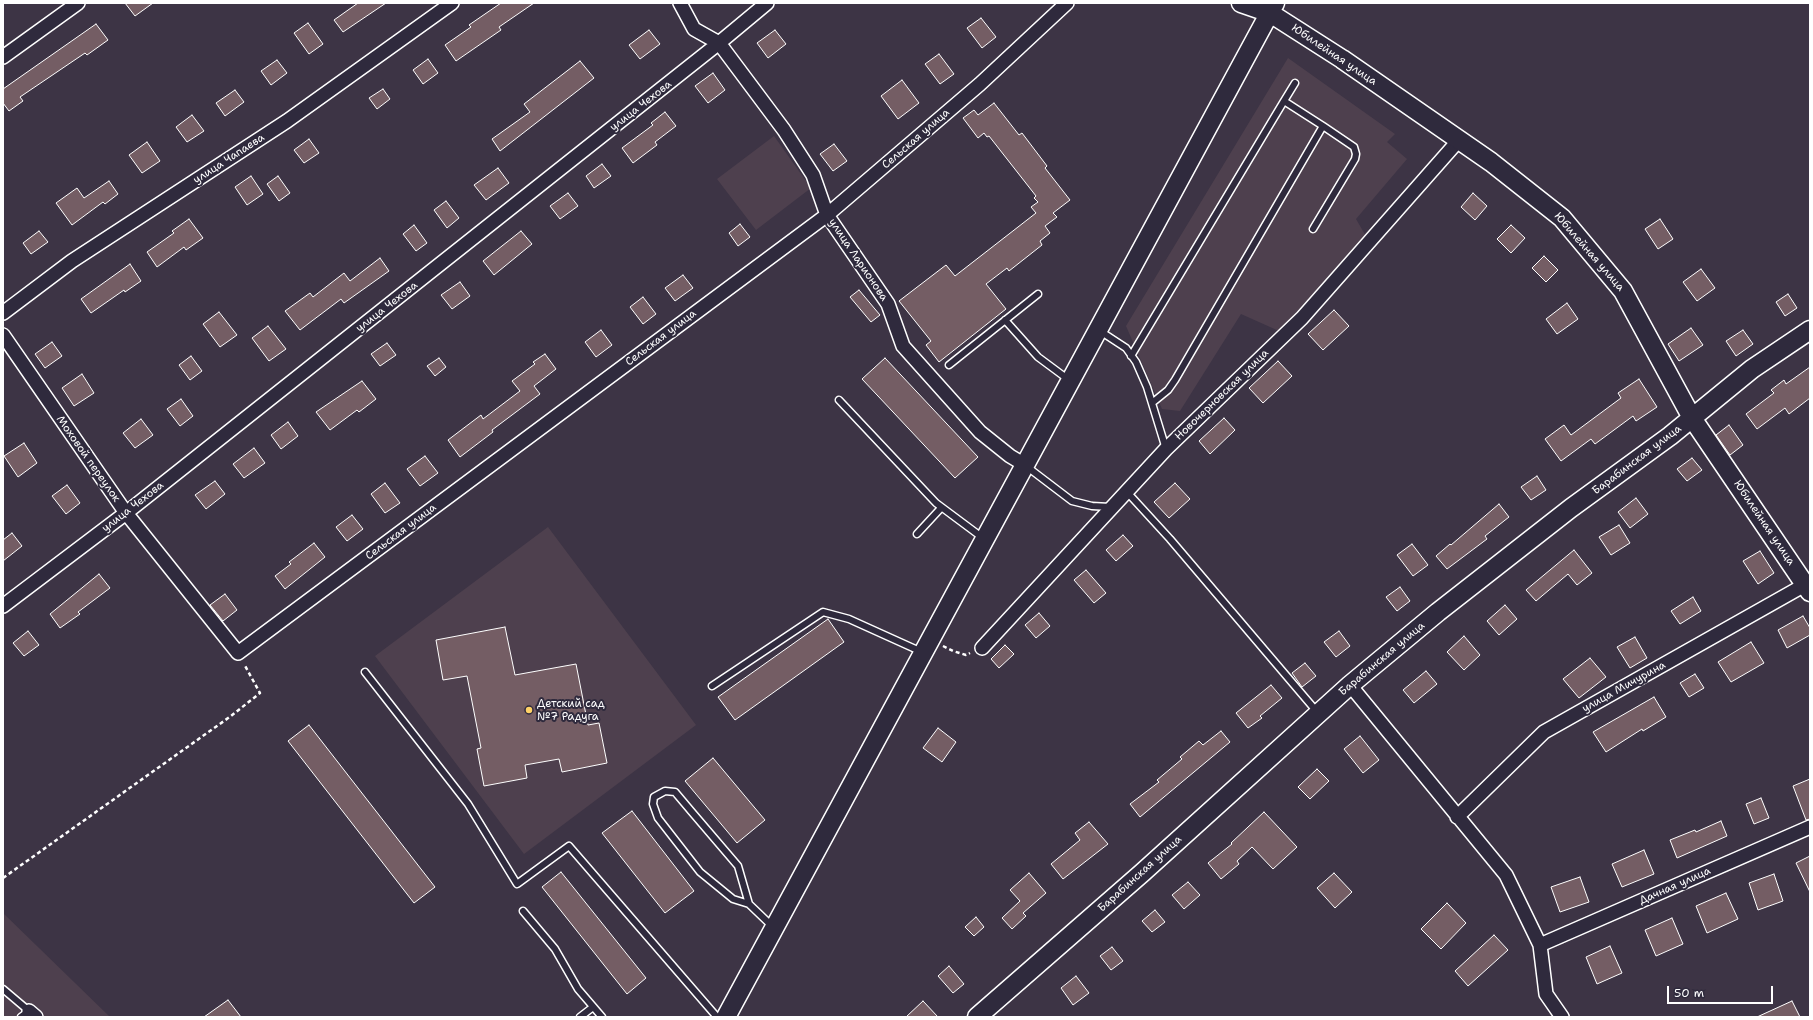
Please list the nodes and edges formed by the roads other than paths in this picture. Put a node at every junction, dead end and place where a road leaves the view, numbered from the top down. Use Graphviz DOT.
graph roads {
  1 [pos="78,3"];
  2 [pos="452,3"];
  3 [pos="680,3"];
  4 [pos="767,3"];
  5 [pos="1067,3"];
  6 [pos="1241,3"];
  7 [pos="1273,8"];
  8 [pos="719,43"];
  9 [pos="3,57"];
  10 [pos="1295,84"];
  11 [pos="1284,101"];
  12 [pos="1323,126"];
  13 [pos="1459,140"];
  14 [pos="827,215"];
  15 [pos="1313,229"];
  16 [pos="1038,294"];
  17 [pos="3,312"];
  18 [pos="1005,320"];
  19 [pos="1098,330"];
  20 [pos="1810,330"];
  21 [pos="3,335"];
  22 [pos="1131,356"];
  23 [pos="949,365"];
  24 [pos="1071,381"];
  25 [pos="839,400"];
  26 [pos="1152,403"];
  27 [pos="1692,418"];
  28 [pos="1166,449"];
  29 [pos="1025,465"];
  30 [pos="1127,492"];
  31 [pos="1112,507"];
  32 [pos="941,508"];
  33 [pos="126,513"];
  34 [pos="917,534"];
  35 [pos="985,539"];
  36 [pos="1808,586"];
  37 [pos="3,606"];
  38 [pos="927,646"];
  39 [pos="982,648"];
  40 [pos="238,653"];
  41 [pos="365,672"];
  42 [pos="1350,685"];
  43 [pos="712,686"];
  44 [pos="1318,714"];
  45 [pos="1457,817"];
  46 [pos="1810,827"];
  47 [pos="749,904"];
  48 [pos="523,911"];
  49 [pos="774,928"];
  50 [pos="1540,945"];
  51 [pos="3,989"];
  52 [pos="593,1007"];
  53 [pos="28,1015"];
  54 [pos="580,1017"];
  55 [pos="602,1017"];
  56 [pos="716,1017"];
  57 [pos="726,1017"];
  58 [pos="977,1017"];
  59 [pos="1562,1017"];
  1 -- 9 [label="street"];
  2 -- 17 [label="street, улица Чапаева"];
  3 -- 8 [label="street, улица Ларионова"];
  4 -- 8 [label="street, улица Чехова"];
  5 -- 14 [label="street, Сельская улица"];
  6 -- 7 [label="street, Юбилейная улица"];
  7 -- 13 [label="street, Юбилейная улица"];
  7 -- 19 [label="street"];
  8 -- 14 [label="street, улица Ларионова"];
  8 -- 33 [label="street, улица Чехова"];
  10 -- 11 [label="lane"];
  11 -- 12 [label="lane"];
  11 -- 22 [label="lane"];
  12 -- 15 [label="lane"];
  12 -- 26 [label="lane"];
  13 -- 27 [label="street, Юбилейная улица"];
  13 -- 28 [label="street, Новочерновская улица"];
  14 -- 29 [label="street, улица Ларионова"];
  14 -- 40 [label="street, Сельская улица"];
  16 -- 18 [label="lane"];
  18 -- 23 [label="lane"];
  18 -- 24 [label="lane"];
  19 -- 22 [label="lane"];
  19 -- 24 [label="street"];
  20 -- 27 [label="street, Барабинская улица"];
  21 -- 33 [label="street, Моховой переулок"];
  22 -- 26 [label="lane"];
  24 -- 29 [label="street"];
  25 -- 32 [label="lane"];
  26 -- 28 [label="lane"];
  27 -- 36 [label="street, Юбилейная улица"];
  27 -- 42 [label="street, Барабинская улица"];
  28 -- 30 [label="street, Новочерновская улица"];
  29 -- 31 [label="lane"];
  29 -- 35 [label="street"];
  30 -- 31 [label="street, Новочерновская улица"];
  30 -- 44 [label="lane"];
  31 -- 39 [label="street, Новочерновская улица"];
  32 -- 34 [label="lane"];
  32 -- 35 [label="lane"];
  33 -- 37 [label="street, улица Чехова"];
  33 -- 40 [label="street, Моховой переулок"];
  35 -- 38 [label="street"];
  36 -- 45 [label="street, улица Мичурина"];
  38 -- 43 [label="lane"];
  38 -- 49 [label="street"];
  41 -- 56 [label="lane"];
  42 -- 44 [label="street, Барабинская улица"];
  42 -- 45 [label="street"];
  44 -- 58 [label="street, Барабинская улица"];
  45 -- 50 [label="street"];
  46 -- 50 [label="street, Дачная улица"];
  47 -- 47 [label="lane"];
  47 -- 49 [label="lane"];
  48 -- 52 [label="lane"];
  49 -- 57 [label="street"];
  50 -- 59 [label="street"];
  51 -- 53 [label="lane"];
  52 -- 54 [label="lane"];
  52 -- 55 [label="lane"];
}
